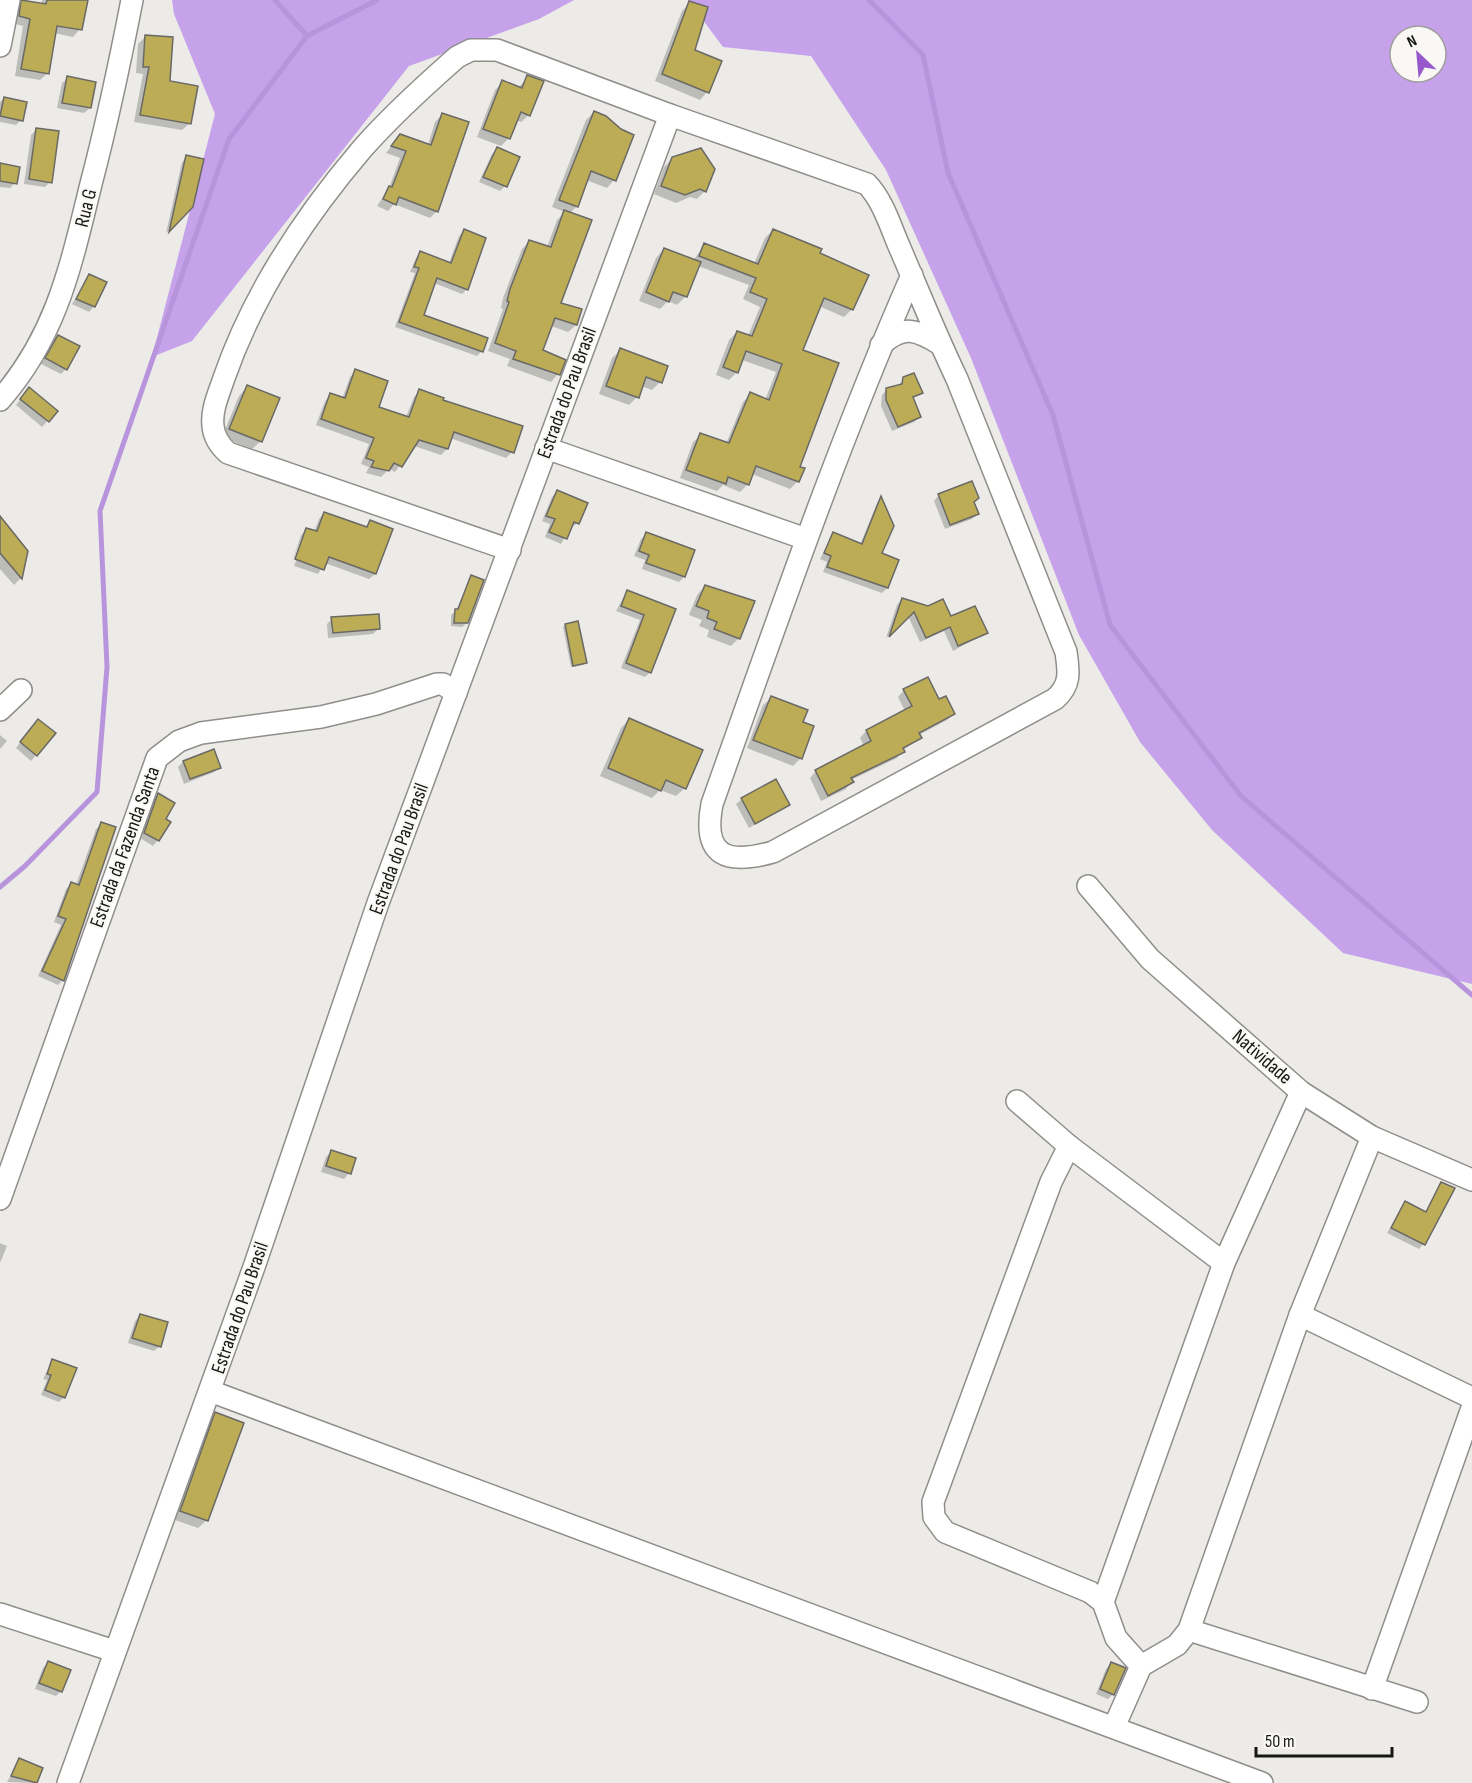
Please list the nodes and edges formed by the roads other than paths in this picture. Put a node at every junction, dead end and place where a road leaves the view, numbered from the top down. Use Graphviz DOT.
graph roads {
  1 [pos="9,0"];
  2 [pos="132,0"];
  3 [pos="0,46"];
  4 [pos="670,115"];
  5 [pos="912,275"];
  6 [pos="940,344"];
  7 [pos="881,345"];
  8 [pos="0,400"];
  9 [pos="546,448"];
  10 [pos="806,540"];
  11 [pos="510,550"];
  12 [pos="21,690"];
  13 [pos="456,693"];
  14 [pos="0,710"];
  15 [pos="1088,886"];
  16 [pos="1301,1092"];
  17 [pos="1017,1101"];
  18 [pos="1372,1137"];
  19 [pos="1069,1146"];
  20 [pos="1472,1180"];
  21 [pos="0,1199"];
  22 [pos="1224,1263"];
  23 [pos="1300,1315"];
  24 [pos="210,1391"];
  25 [pos="1472,1398"];
  26 [pos="1472,1408"];
  27 [pos="1103,1602"];
  28 [pos="0,1614"];
  29 [pos="1189,1630"];
  30 [pos="114,1651"];
  31 [pos="1141,1665"];
  32 [pos="1372,1689"];
  33 [pos="1417,1702"];
  34 [pos="1114,1727"];
  35 [pos="68,1783"];
  36 [pos="1262,1783"];
  1 -- 3 [label="street"];
  2 -- 8 [label="street, Rua G"];
  4 -- 5 [label="street"];
  4 -- 9 [label="street, Estrada do Pau Brasil"];
  4 -- 11 [label="street"];
  5 -- 6 [label="street"];
  5 -- 7 [label="street"];
  6 -- 7 [label="street"];
  6 -- 10 [label="street"];
  7 -- 10 [label="street"];
  9 -- 10 [label="street"];
  9 -- 11 [label="street, Estrada do Pau Brasil"];
  11 -- 13 [label="street, Estrada do Pau Brasil"];
  12 -- 14 [label="street"];
  13 -- 21 [label="street, Estrada da Fazenda Santa"];
  13 -- 24 [label="street, Estrada do Pau Brasil"];
  15 -- 16 [label="street, Natividade"];
  16 -- 18 [label="street, Natividade"];
  16 -- 22 [label="street"];
  17 -- 19 [label="street"];
  18 -- 20 [label="street, Natividade"];
  18 -- 23 [label="street"];
  19 -- 22 [label="street"];
  19 -- 27 [label="street"];
  22 -- 27 [label="street"];
  23 -- 25 [label="street"];
  23 -- 29 [label="street"];
  24 -- 30 [label="street, Estrada do Pau Brasil"];
  24 -- 34 [label="street"];
  26 -- 32 [label="street"];
  27 -- 31 [label="street"];
  28 -- 30 [label="street"];
  29 -- 31 [label="street"];
  29 -- 32 [label="street"];
  30 -- 35 [label="street, Estrada do Pau Brasil"];
  31 -- 34 [label="street"];
  32 -- 33 [label="street"];
  34 -- 36 [label="street"];
}
